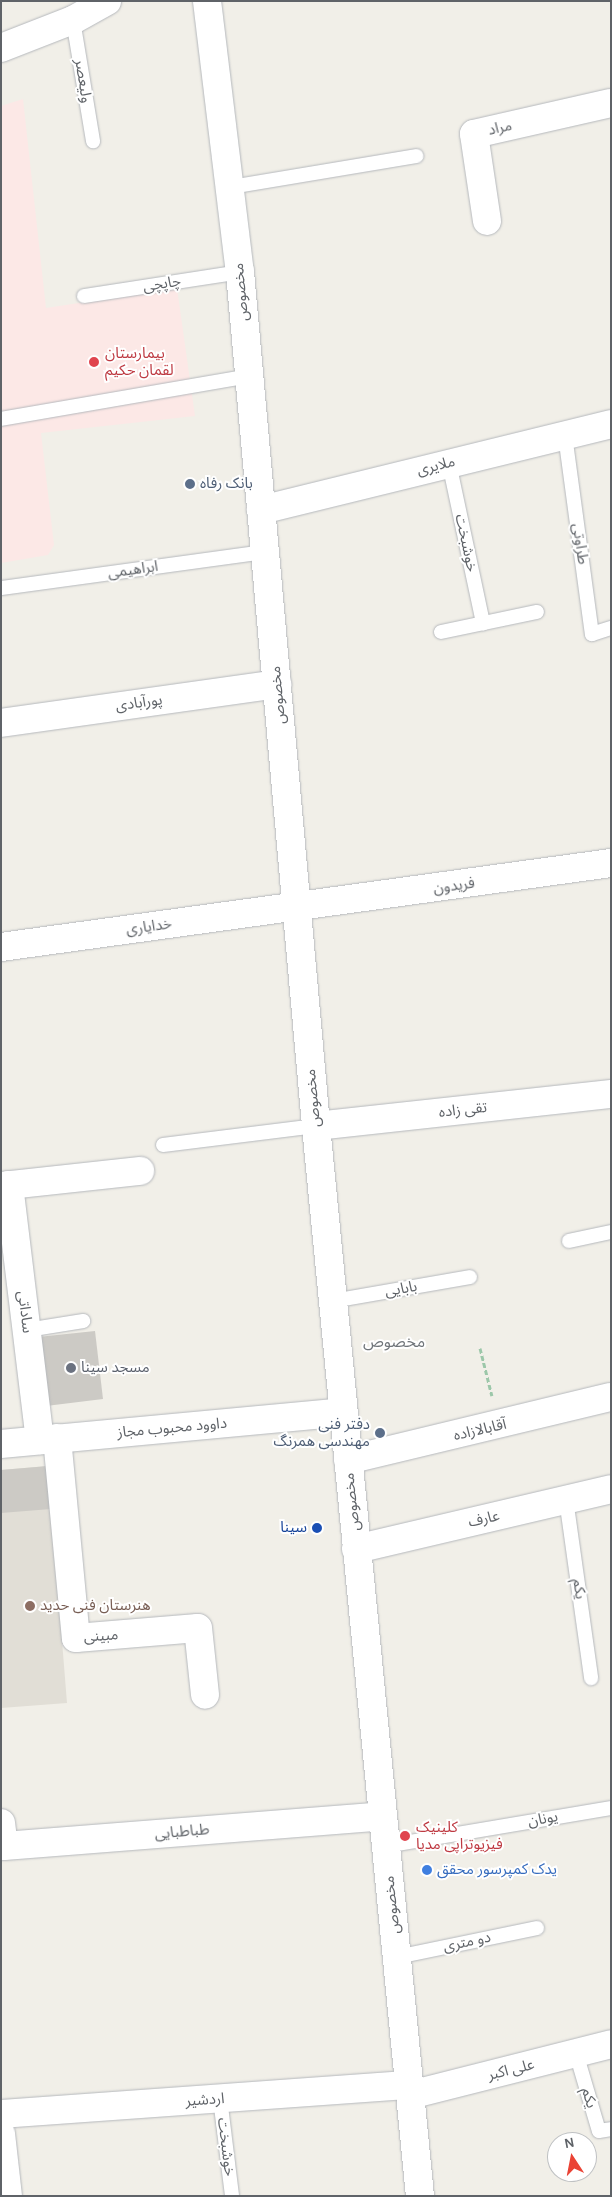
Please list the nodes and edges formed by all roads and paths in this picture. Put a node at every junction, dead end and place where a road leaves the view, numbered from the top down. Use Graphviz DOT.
graph roads {
  1 [pos="107,1"];
  2 [pos="207,1"];
  3 [pos="73,20"];
  4 [pos="1,48"];
  5 [pos="611,103"];
  6 [pos="93,141"];
  7 [pos="416,156"];
  8 [pos="231,187"];
  9 [pos="487,220"];
  10 [pos="240,272"];
  11 [pos="84,296"];
  12 [pos="249,376"];
  13 [pos="1,419"];
  14 [pos="611,424"];
  15 [pos="565,435"];
  16 [pos="449,463"];
  17 [pos="261,510"];
  18 [pos="265,552"];
  19 [pos="1,588"];
  20 [pos="537,612"];
  21 [pos="483,623"];
  22 [pos="611,628"];
  23 [pos="442,632"];
  24 [pos="277,684"];
  25 [pos="1,723"];
  26 [pos="611,863"];
  27 [pos="297,908"];
  28 [pos="1,947"];
  29 [pos="611,1094"];
  30 [pos="316,1126"];
  31 [pos="163,1145"];
  32 [pos="140,1171"];
  33 [pos="5,1185"];
  34 [pos="611,1232"];
  35 [pos="569,1241"];
  36 [pos="470,1276"];
  37 [pos="333,1301"];
  38 [pos="83,1321"];
  39 [pos="27,1330"];
  40 [pos="480,1348"];
  41 [pos="611,1397"];
  42 [pos="343,1412"];
  43 [pos="499,1426"];
  44 [pos="48,1439"];
  45 [pos="1,1444"];
  46 [pos="348,1460"];
  47 [pos="611,1489"];
  48 [pos="566,1499"];
  49 [pos="356,1548"];
  50 [pos="592,1678"];
  51 [pos="205,1695"];
  52 [pos="611,1808"];
  53 [pos="383,1816"];
  54 [pos="1,1823"];
  55 [pos="386,1846"];
  56 [pos="536,1928"];
  57 [pos="397,1957"];
  58 [pos="611,2044"];
  59 [pos="576,2053"];
  60 [pos="410,2090"];
  61 [pos="220,2098"];
  62 [pos="1,2114"];
  63 [pos="611,2129"];
  64 [pos="1,2134"];
  65 [pos="8,2196"];
  66 [pos="232,2196"];
  67 [pos="420,2196"];
  1 -- 3 [label="street"];
  2 -- 8 [label="street, مخصوص"];
  3 -- 4 [label="street"];
  3 -- 6 [label="lane, ولیعصر"];
  5 -- 9 [label="street, مراد"];
  7 -- 8 [label="lane"];
  8 -- 10 [label="street, مخصوص"];
  10 -- 11 [label="lane, چاپچی"];
  10 -- 12 [label="street, مخصوص"];
  12 -- 13 [label="lane"];
  12 -- 17 [label="street, مخصوص"];
  14 -- 15 [label="street, ملایری"];
  15 -- 16 [label="street, ملایری"];
  15 -- 22 [label="lane, طراوتی"];
  16 -- 17 [label="street, ملایری"];
  16 -- 21 [label="lane, خوشبخت"];
  17 -- 18 [label="street, مخصوص"];
  18 -- 19 [label="lane, ابراهیمی"];
  18 -- 24 [label="street, مخصوص"];
  20 -- 21 [label="lane"];
  21 -- 23 [label="lane"];
  24 -- 25 [label="street, پورآبادی"];
  24 -- 27 [label="street, مخصوص"];
  26 -- 27 [label="street, فریدون"];
  27 -- 28 [label="street, خدایاری"];
  27 -- 30 [label="street, مخصوص"];
  29 -- 30 [label="street, تقی زاده"];
  30 -- 31 [label="lane"];
  30 -- 37 [label="street, مخصوص"];
  32 -- 33 [label="street, ساداتی"];
  33 -- 39 [label="street, ساداتی"];
  34 -- 35 [label="lane"];
  36 -- 37 [label="lane, بابایی"];
  37 -- 42 [label="street, مخصوص"];
  38 -- 39 [label="lane"];
  39 -- 44 [label="street, ساداتی"];
  40 -- 43 [label="path"];
  41 -- 43 [label="street, آقابالازاده"];
  42 -- 44 [label="street, داوود محبوب مجاز"];
  42 -- 46 [label="street, مخصوص"];
  43 -- 46 [label="street, آقابالازاده"];
  44 -- 45 [label="street, داوود محبوب مجاز"];
  44 -- 51 [label="street, مبینی"];
  46 -- 49 [label="street, مخصوص"];
  47 -- 48 [label="street, عارف"];
  48 -- 49 [label="street, عارف"];
  48 -- 50 [label="lane, یکم"];
  49 -- 53 [label="street, مخصوص"];
  52 -- 55 [label="lane, یونان"];
  53 -- 54 [label="street, طباطبایی"];
  53 -- 55 [label="street, مخصوص"];
  55 -- 57 [label="street, مخصوص"];
  56 -- 57 [label="lane, دو متری"];
  57 -- 60 [label="street, مخصوص"];
  58 -- 59 [label="street, علی اکبر"];
  59 -- 60 [label="street, علی اکبر"];
  59 -- 63 [label="lane, یکم"];
  60 -- 61 [label="street, اردشیر"];
  60 -- 67 [label="street, مخصوص"];
  61 -- 62 [label="street, اردشیر"];
  61 -- 66 [label="lane, خوشبخت"];
  64 -- 65 [label="street"];
}
